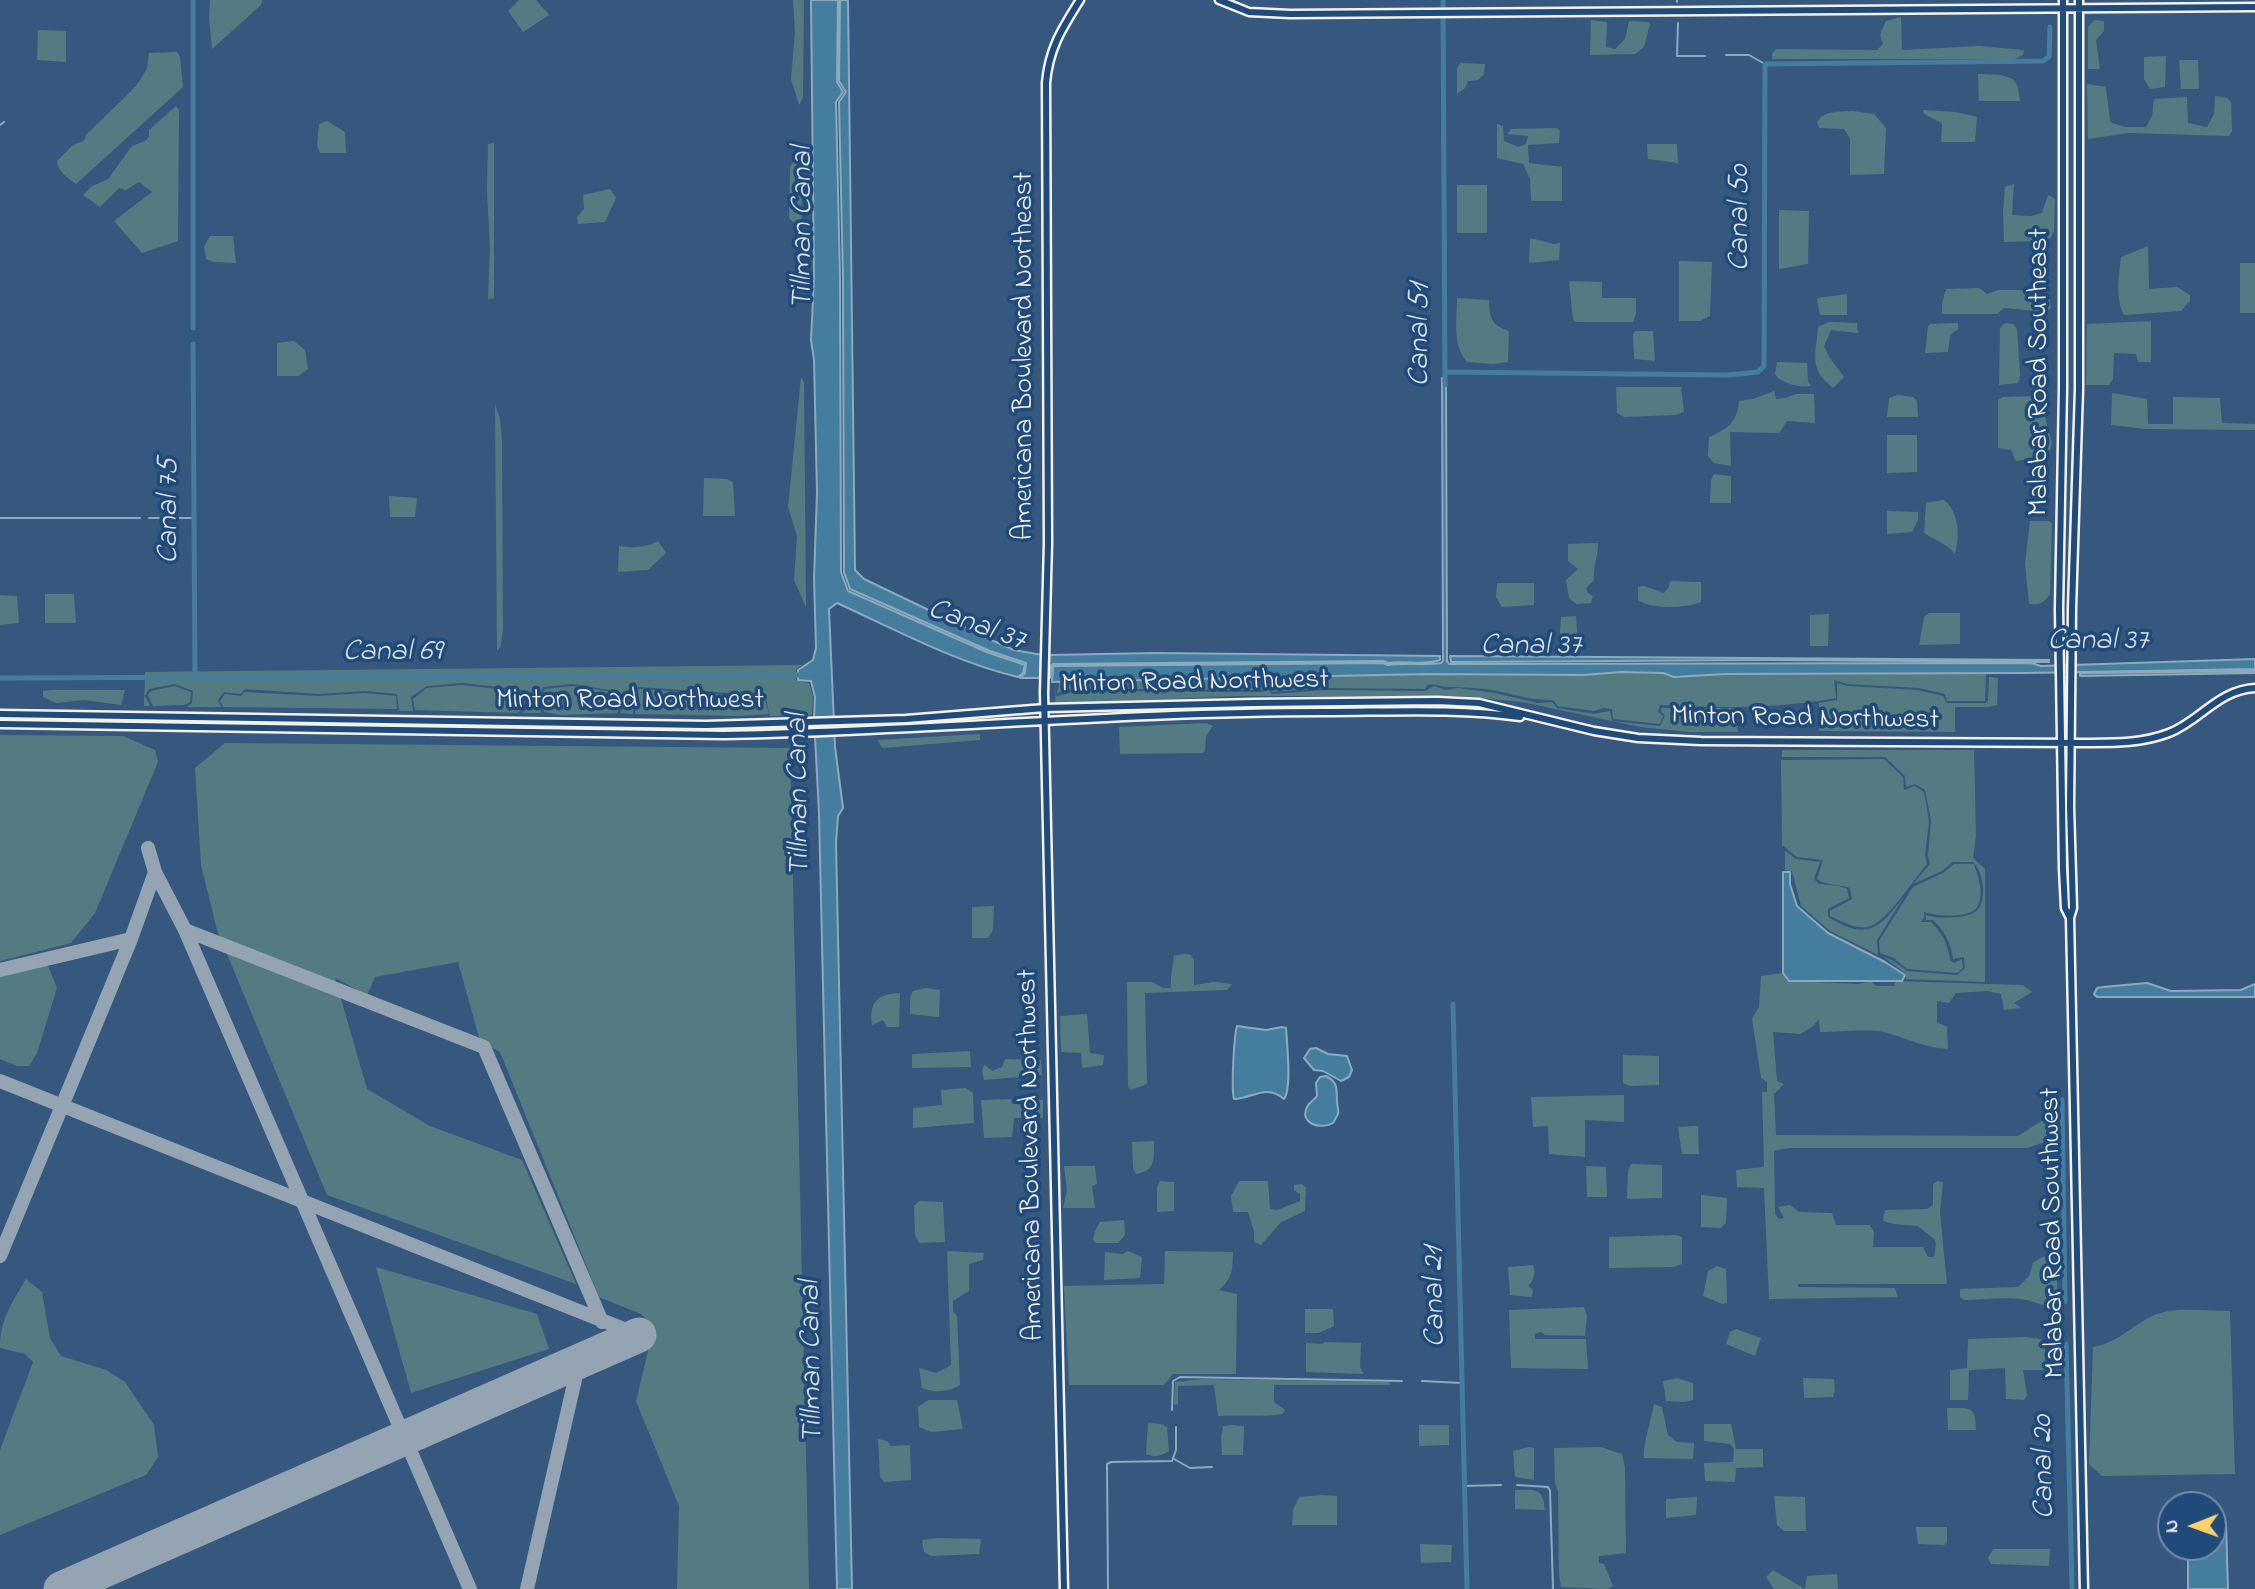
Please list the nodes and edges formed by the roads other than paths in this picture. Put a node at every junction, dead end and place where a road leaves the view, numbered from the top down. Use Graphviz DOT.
graph roads {
  1 [pos="1080,0"];
  2 [pos="1219,0"];
  3 [pos="2063,0"];
  4 [pos="2079,0"];
  5 [pos="2255,7"];
  6 [pos="2063,10"];
  7 [pos="2079,10"];
  8 [pos="2255,688"];
  9 [pos="1045,708"];
  10 [pos="0,714"];
  11 [pos="1045,720"];
  12 [pos="1550,720"];
  13 [pos="0,724"];
  14 [pos="2060,743"];
  15 [pos="2071,743"];
  16 [pos="2070,918"];
  17 [pos="1064,1589"];
  18 [pos="2084,1589"];
  1 -- 9 [label="main road, Americana Boulevard Northeast"];
  2 -- 6 [label="main road"];
  3 -- 6 [label="main road, Malabar Road Southeast"];
  4 -- 7 [label="main road, Malabar Road Southeast"];
  5 -- 7 [label="main road"];
  6 -- 7 [label="main road"];
  6 -- 14 [label="main road, Malabar Road Southeast"];
  7 -- 15 [label="main road, Malabar Road Southeast"];
  8 -- 15 [label="main road, Minton Road Northwest"];
  9 -- 10 [label="main road, Minton Road Northwest"];
  9 -- 11 [label="main road, Americana Boulevard Northeast"];
  9 -- 12 [label="main road, Minton Road Northwest"];
  11 -- 12 [label="main road, Minton Road Northwest"];
  11 -- 13 [label="main road, Minton Road Northwest"];
  11 -- 17 [label="main road, Americana Boulevard Northwest"];
  12 -- 14 [label="main road, Minton Road Northwest"];
  14 -- 15 [label="main road, Minton Road Northwest"];
  14 -- 16 [label="main road, Malabar Road Southwest"];
  15 -- 16 [label="main road, Malabar Road Southwest"];
  16 -- 18 [label="main road, Malabar Road Southwest"];
}
